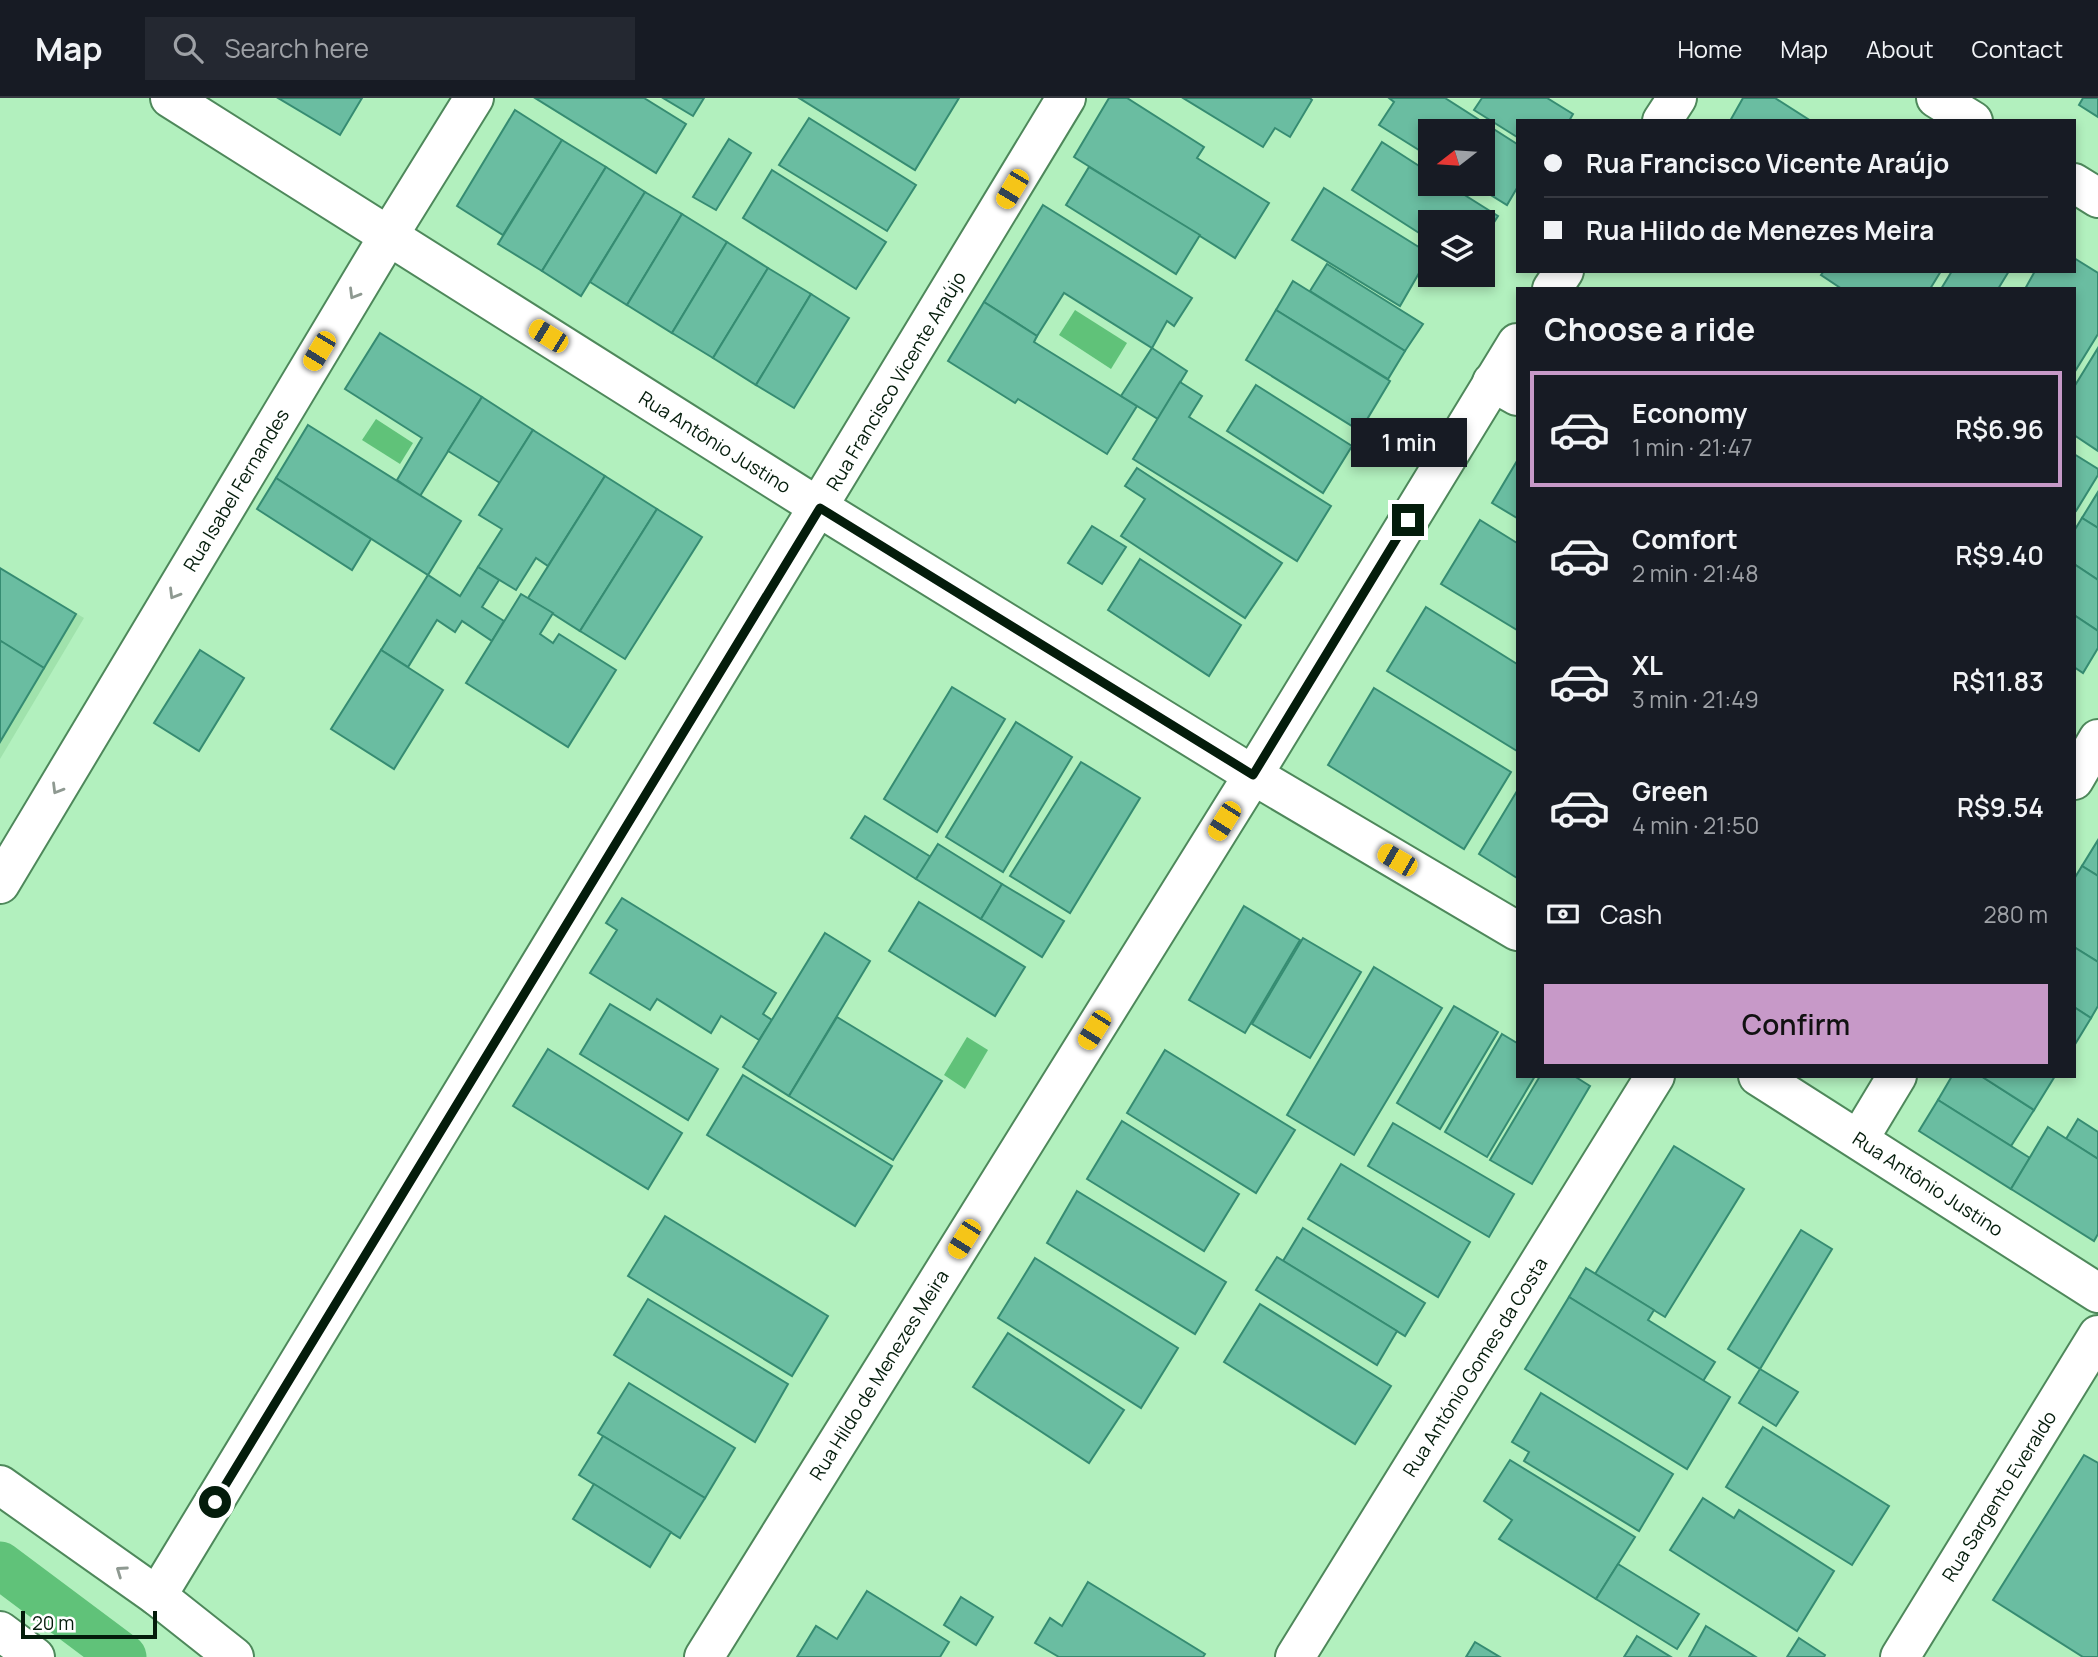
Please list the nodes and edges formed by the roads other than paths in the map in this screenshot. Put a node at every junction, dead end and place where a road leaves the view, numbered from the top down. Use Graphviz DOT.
graph roads {
  1 [pos="170,98"];
  2 [pos="474,98"];
  3 [pos="1066,98"];
  4 [pos="1677,98"];
  5 [pos="1936,98"];
  6 [pos="1663,119"];
  7 [pos="1970,119"];
  8 [pos="2076,184"];
  9 [pos="2098,198"];
  10 [pos="389,235"];
  11 [pos="1516,347"];
  12 [pos="1505,389"];
  13 [pos="820,508"];
  14 [pos="2076,724"];
  15 [pos="2098,738"];
  16 [pos="1253,775"];
  17 [pos="2076,776"];
  18 [pos="0,884"];
  19 [pos="1516,930"];
  20 [pos="1654,1078"];
  21 [pos="1761,1078"];
  22 [pos="1896,1078"];
  23 [pos="1859,1139"];
  24 [pos="2098,1293"];
  25 [pos="2098,1335"];
  26 [pos="0,1485"];
  27 [pos="157,1597"];
  28 [pos="0,1631"];
  29 [pos="36,1657"];
  30 [pos="234,1657"];
  31 [pos="704,1657"];
  32 [pos="1295,1657"];
  33 [pos="1900,1657"];
  1 -- 10 [label="street, Rua Antônio Justino"];
  2 -- 10 [label="street, Rua Isabel Fernandes"];
  3 -- 13 [label="street, Rua Francisco Vicente Araújo"];
  4 -- 6 [label="street"];
  5 -- 7 [label="street"];
  8 -- 9 [label="street"];
  10 -- 13 [label="street, Rua Antônio Justino"];
  10 -- 18 [label="street, Rua Isabel Fernandes, one-way"];
  11 -- 12 [label="street, Rua Hildo de Menezes Meira"];
  12 -- 16 [label="street, Rua Hildo de Menezes Meira"];
  13 -- 16 [label="street, Rua Antônio Justino"];
  13 -- 27 [label="street, Rua Francisco Vicente Araújo"];
  14 -- 15 [label="street"];
  15 -- 17 [label="street"];
  16 -- 19 [label="street, Rua Antônio Justino"];
  16 -- 31 [label="street, Rua Hildo de Menezes Meira"];
  20 -- 32 [label="street, Rua António Gomes da Costa"];
  21 -- 23 [label="street, Rua Antônio Justino"];
  22 -- 23 [label="street"];
  23 -- 24 [label="street, Rua Antônio Justino"];
  25 -- 33 [label="street, Rua Sargento Everaldo"];
  27 -- 26 [label="street, one-way"];
  27 -- 30 [label="street"];
  28 -- 29 [label="street"];
}
